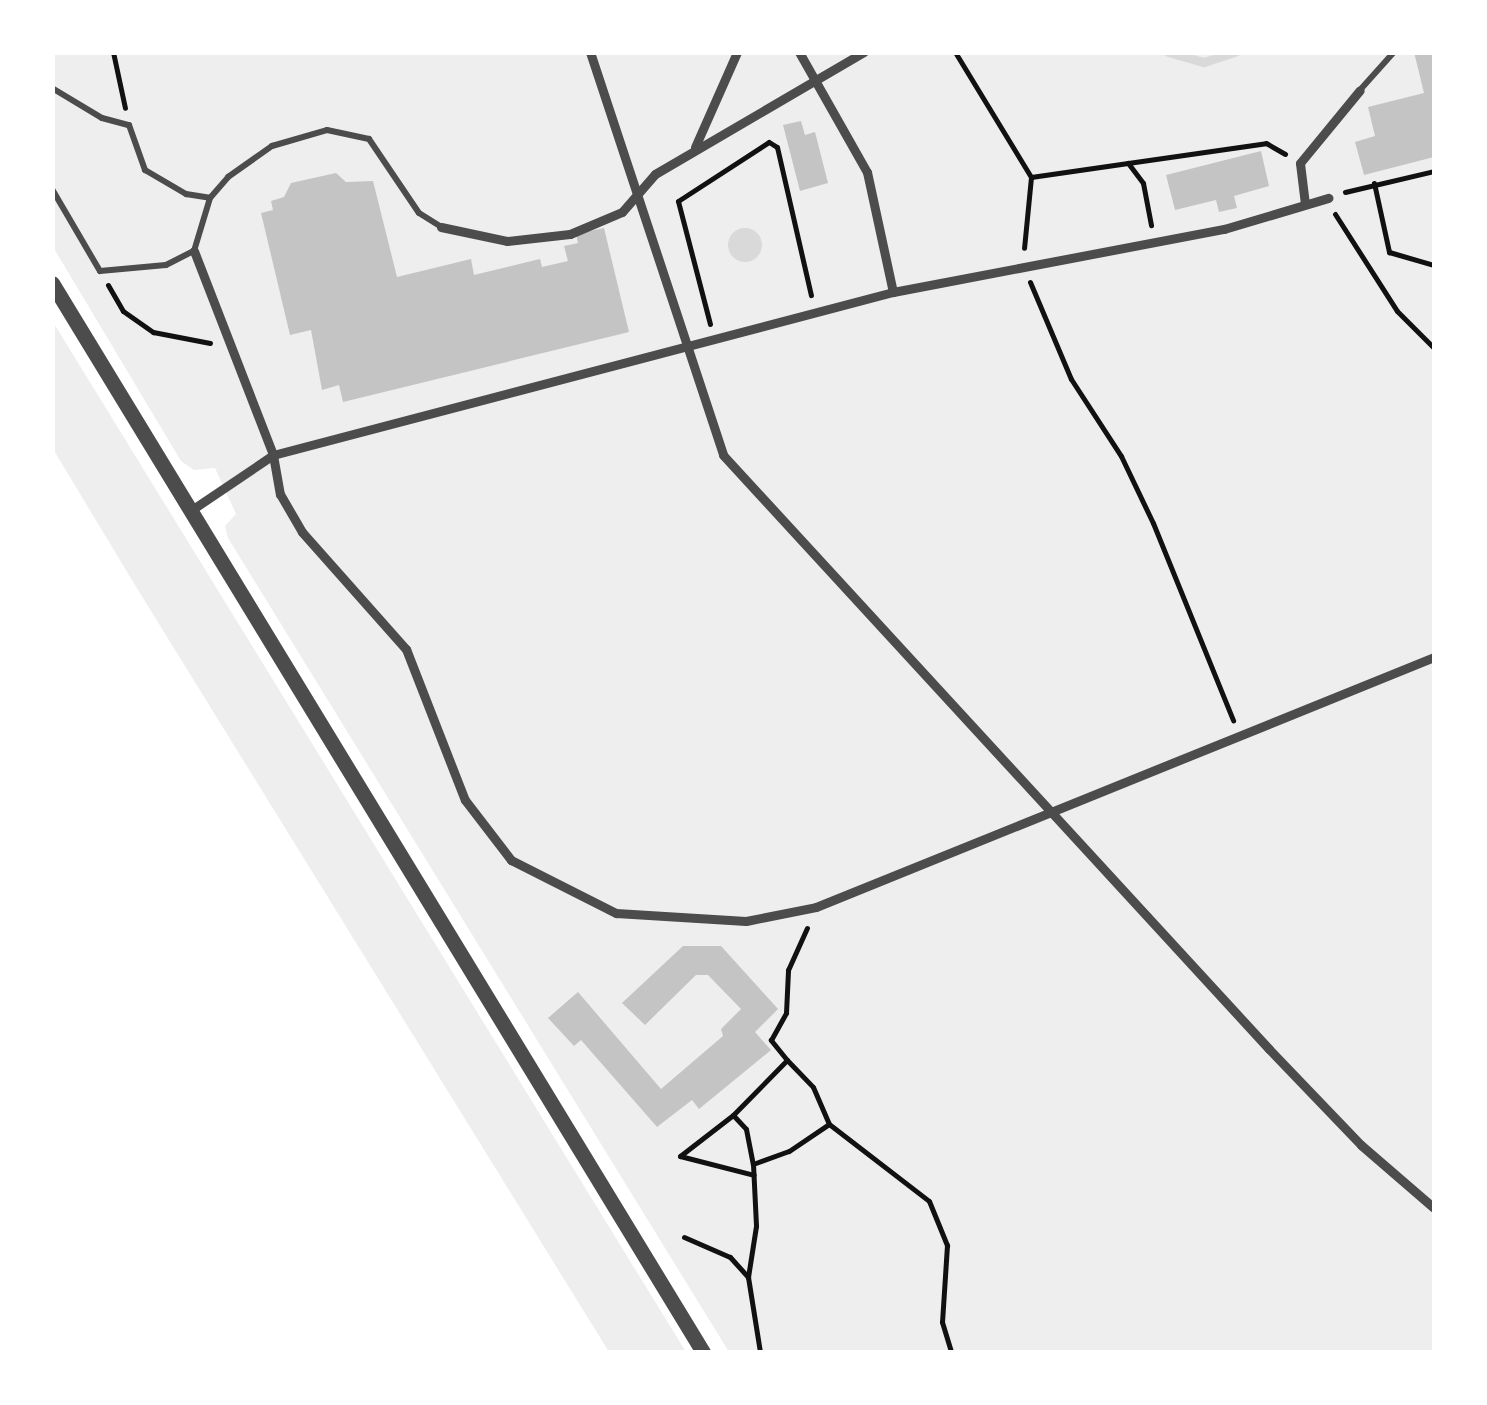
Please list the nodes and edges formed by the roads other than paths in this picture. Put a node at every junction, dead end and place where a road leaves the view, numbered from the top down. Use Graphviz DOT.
graph roads {
  1 [pos="590,52"];
  2 [pos="737,52"];
  3 [pos="799,52"];
  4 [pos="864,52"];
  5 [pos="1394,52"];
  6 [pos="52,88"];
  7 [pos="1360,90"];
  8 [pos="694,150"];
  9 [pos="52,188"];
  10 [pos="210,198"];
  11 [pos="1328,198"];
  12 [pos="638,200"];
  13 [pos="1306,204"];
  14 [pos="440,226"];
  15 [pos="194,251"];
  16 [pos="52,283"];
  17 [pos="893,292"];
  18 [pos="684,347"];
  19 [pos="273,455"];
  20 [pos="190,511"];
  21 [pos="1434,657"];
  22 [pos="1046,809"];
  23 [pos="1434,1208"];
  24 [pos="703,1352"];
  1 -- 12 [label="street"];
  2 -- 8 [label="street"];
  3 -- 17 [label="street"];
  4 -- 8 [label="street"];
  5 -- 7 [label="lane"];
  6 -- 10 [label="lane"];
  7 -- 13 [label="street"];
  8 -- 12 [label="street"];
  9 -- 15 [label="lane"];
  10 -- 14 [label="lane"];
  10 -- 15 [label="lane"];
  11 -- 13 [label="street"];
  12 -- 14 [label="street"];
  12 -- 18 [label="street"];
  13 -- 17 [label="street"];
  15 -- 19 [label="street"];
  16 -- 20 [label="street"];
  17 -- 18 [label="street"];
  18 -- 19 [label="street"];
  18 -- 22 [label="street"];
  19 -- 20 [label="street"];
  19 -- 22 [label="street"];
  20 -- 24 [label="street"];
  21 -- 22 [label="street"];
  22 -- 23 [label="street"];
}
